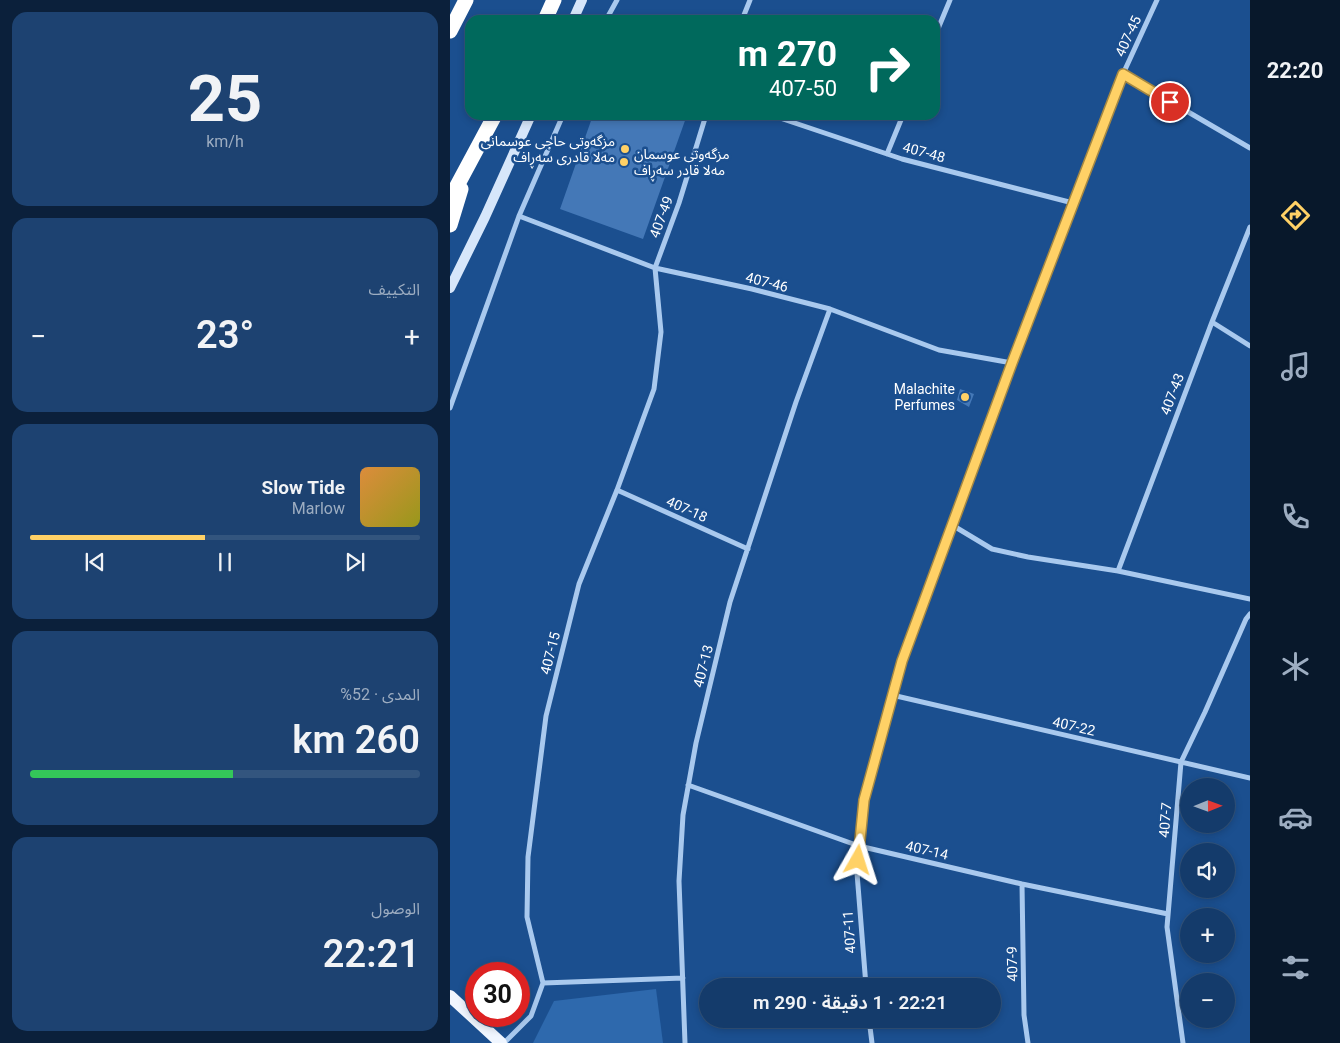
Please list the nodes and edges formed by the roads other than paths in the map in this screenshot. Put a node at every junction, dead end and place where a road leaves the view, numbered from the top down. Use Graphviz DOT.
graph roads {
  1 [pos="466,0"];
  2 [pos="554,0"];
  3 [pos="582,0"];
  4 [pos="617,0"];
  5 [pos="750,0"];
  6 [pos="950,0"];
  7 [pos="1157,0"];
  8 [pos="547,15"];
  9 [pos="575,15"];
  10 [pos="609,15"];
  11 [pos="744,15"];
  12 [pos="940,24"];
  13 [pos="450,31"];
  14 [pos="1123,74"];
  15 [pos="491,120"];
  16 [pos="529,120"];
  17 [pos="561,120"];
  18 [pos="704,120"];
  19 [pos="786,120"];
  20 [pos="901,120"];
  21 [pos="1250,148"];
  22 [pos="887,154"];
  23 [pos="468,164"];
  24 [pos="450,199"];
  25 [pos="1073,203"];
  26 [pos="519,216"];
  27 [pos="450,226"];
  28 [pos="1250,226"];
  29 [pos="654,268"];
  30 [pos="450,288"];
  31 [pos="830,310"];
  32 [pos="1212,322"];
  33 [pos="1250,346"];
  34 [pos="1012,363"];
  35 [pos="450,408"];
  36 [pos="617,490"];
  37 [pos="952,525"];
  38 [pos="748,549"];
  39 [pos="1118,571"];
  40 [pos="1250,599"];
  41 [pos="1250,614"];
  42 [pos="892,695"];
  43 [pos="1181,762"];
  44 [pos="1250,778"];
  45 [pos="688,785"];
  46 [pos="859,846"];
  47 [pos="1022,884"];
  48 [pos="1168,914"];
  49 [pos="683,978"];
  50 [pos="865,978"];
  51 [pos="543,983"];
  52 [pos="450,996"];
  53 [pos="870,1028"];
  54 [pos="500,1043"];
  55 [pos="504,1043"];
  56 [pos="685,1043"];
  57 [pos="872,1043"];
  58 [pos="1028,1043"];
  59 [pos="1183,1043"];
  1 -- 13 [label="highway"];
  2 -- 8 [label="highway"];
  3 -- 9 [label="main road"];
  4 -- 10 [label="street"];
  5 -- 11 [label="street"];
  6 -- 12 [label="street"];
  7 -- 14 [label="street, 407-45"];
  14 -- 21 [label="street"];
  14 -- 25 [label="street, 407-45"];
  15 -- 23 [label="highway"];
  16 -- 30 [label="main road"];
  17 -- 26 [label="street"];
  18 -- 29 [label="street, 407-49"];
  19 -- 22 [label="street, 407-48"];
  20 -- 22 [label="street"];
  22 -- 25 [label="street, 407-48"];
  23 -- 24 [label="highway"];
  23 -- 27 [label="highway"];
  25 -- 34 [label="street, 407-45"];
  26 -- 29 [label="street, 407-46"];
  26 -- 35 [label="street"];
  28 -- 32 [label="street, 407-43"];
  29 -- 31 [label="street, 407-46"];
  29 -- 36 [label="street, 407-15"];
  31 -- 34 [label="street, 407-46"];
  31 -- 38 [label="street, 407-13"];
  32 -- 33 [label="street"];
  32 -- 39 [label="street, 407-43"];
  34 -- 37 [label="street, 407-45"];
  36 -- 38 [label="street, 407-18"];
  36 -- 51 [label="street, 407-15"];
  37 -- 39 [label="street"];
  37 -- 42 [label="street, 407-45"];
  38 -- 45 [label="street, 407-13"];
  39 -- 40 [label="street"];
  41 -- 43 [label="street, 407-7"];
  42 -- 43 [label="street, 407-22"];
  42 -- 46 [label="street, 407-45"];
  43 -- 44 [label="street, 407-22"];
  43 -- 48 [label="street, 407-7"];
  45 -- 46 [label="street, 407-14"];
  45 -- 49 [label="street, 407-13"];
  46 -- 47 [label="street, 407-14"];
  46 -- 50 [label="street, 407-11"];
  47 -- 48 [label="street, 407-14"];
  47 -- 58 [label="street, 407-9"];
  48 -- 59 [label="street, 407-7"];
  49 -- 51 [label="street"];
  49 -- 56 [label="street, 407-13"];
  51 -- 55 [label="street"];
  52 -- 54 [label="main road"];
  53 -- 57 [label="street"];
}
